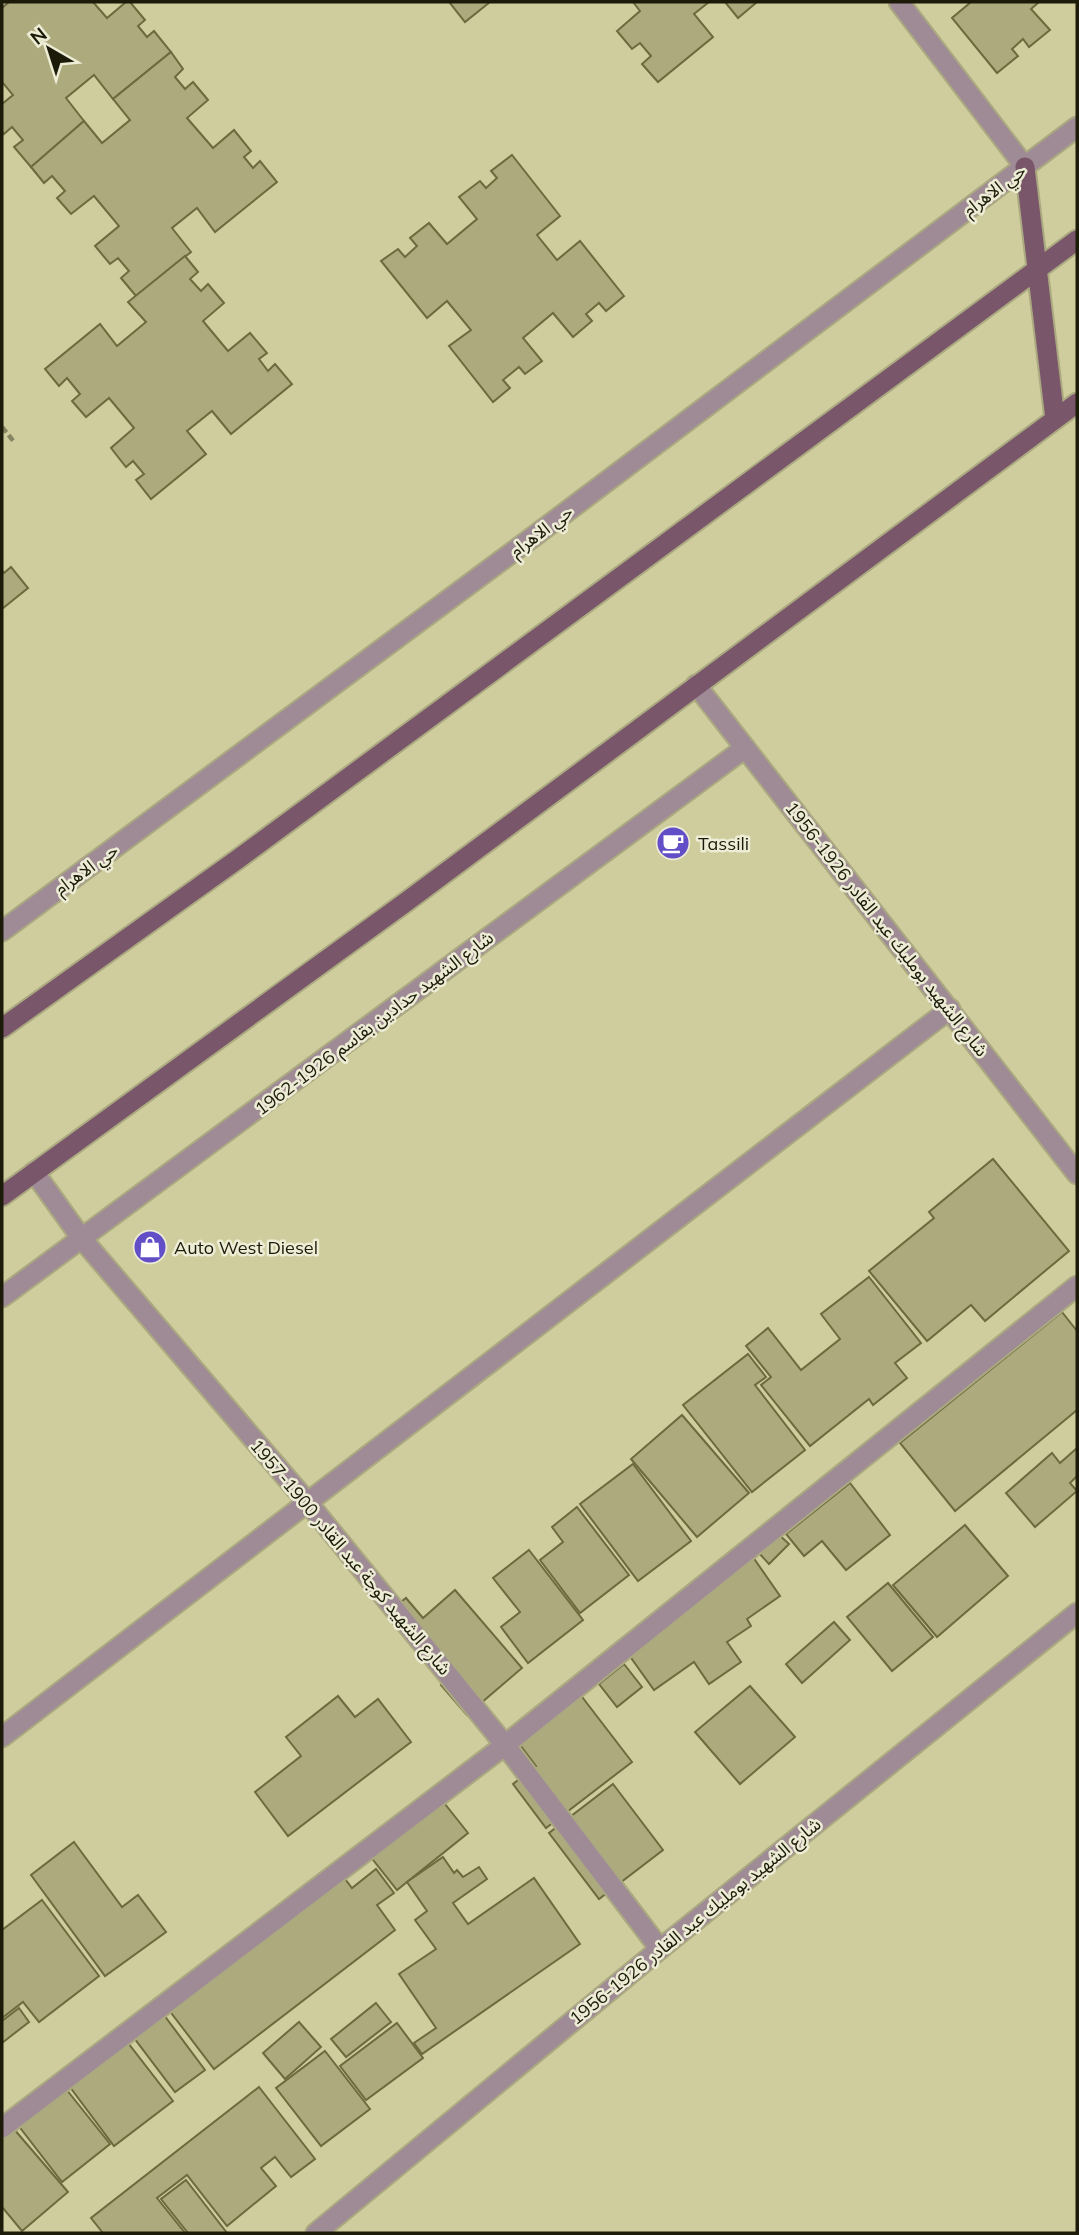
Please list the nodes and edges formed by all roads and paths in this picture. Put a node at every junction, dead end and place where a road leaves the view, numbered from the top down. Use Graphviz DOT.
graph roads {
  1 [pos="899,2"];
  2 [pos="1077,127"];
  3 [pos="1025,167"];
  4 [pos="1077,240"];
  5 [pos="1037,269"];
  6 [pos="1077,403"];
  7 [pos="1055,419"];
  8 [pos="2,427"];
  9 [pos="15,443"];
  10 [pos="696,685"];
  11 [pos="745,748"];
  12 [pos="2,931"];
  13 [pos="950,1009"];
  14 [pos="2,1028"];
  15 [pos="34,1172"];
  16 [pos="1077,1174"];
  17 [pos="2,1196"];
  18 [pos="82,1239"];
  19 [pos="1077,1286"];
  20 [pos="2,1297"];
  21 [pos="308,1503"];
  22 [pos="1077,1612"];
  23 [pos="2,1737"];
  24 [pos="505,1745"];
  25 [pos="660,1949"];
  26 [pos="2,2128"];
  27 [pos="316,2233"];
  1 -- 3 [label="street"];
  2 -- 3 [label="street, حي الاهرام"];
  3 -- 5 [label="main road"];
  3 -- 12 [label="street, حي الاهرام"];
  4 -- 5 [label="main road"];
  5 -- 7 [label="main road"];
  5 -- 14 [label="main road"];
  6 -- 7 [label="main road"];
  7 -- 10 [label="main road"];
  8 -- 9 [label="path"];
  10 -- 11 [label="street, شارع الشهيد بومليك عبد القادر 1926-1956"];
  10 -- 15 [label="main road"];
  11 -- 13 [label="street, شارع الشهيد بومليك عبد القادر 1926-1956"];
  11 -- 18 [label="street, شارع الشهيد حدادين بقاسم 1926-1962"];
  13 -- 16 [label="street, شارع الشهيد بومليك عبد القادر 1926-1956"];
  13 -- 21 [label="street"];
  15 -- 17 [label="main road"];
  15 -- 18 [label="street, شارع الشهيد كوجة عبد القادر 1900-1957"];
  18 -- 20 [label="street, شارع الشهيد حدادين بقاسم 1926-1962"];
  18 -- 21 [label="street, شارع الشهيد كوجة عبد القادر 1900-1957"];
  19 -- 24 [label="street"];
  21 -- 23 [label="street"];
  21 -- 24 [label="street, شارع الشهيد كوجة عبد القادر 1900-1957"];
  22 -- 25 [label="street, شارع الشهيد بومليك عبد القادر 1926-1956"];
  24 -- 25 [label="street, شارع الشهيد كوجة عبد القادر 1900-1957"];
  24 -- 26 [label="street"];
  25 -- 27 [label="street, شارع الشهيد بومليك عبد القادر 1926-1956"];
}
